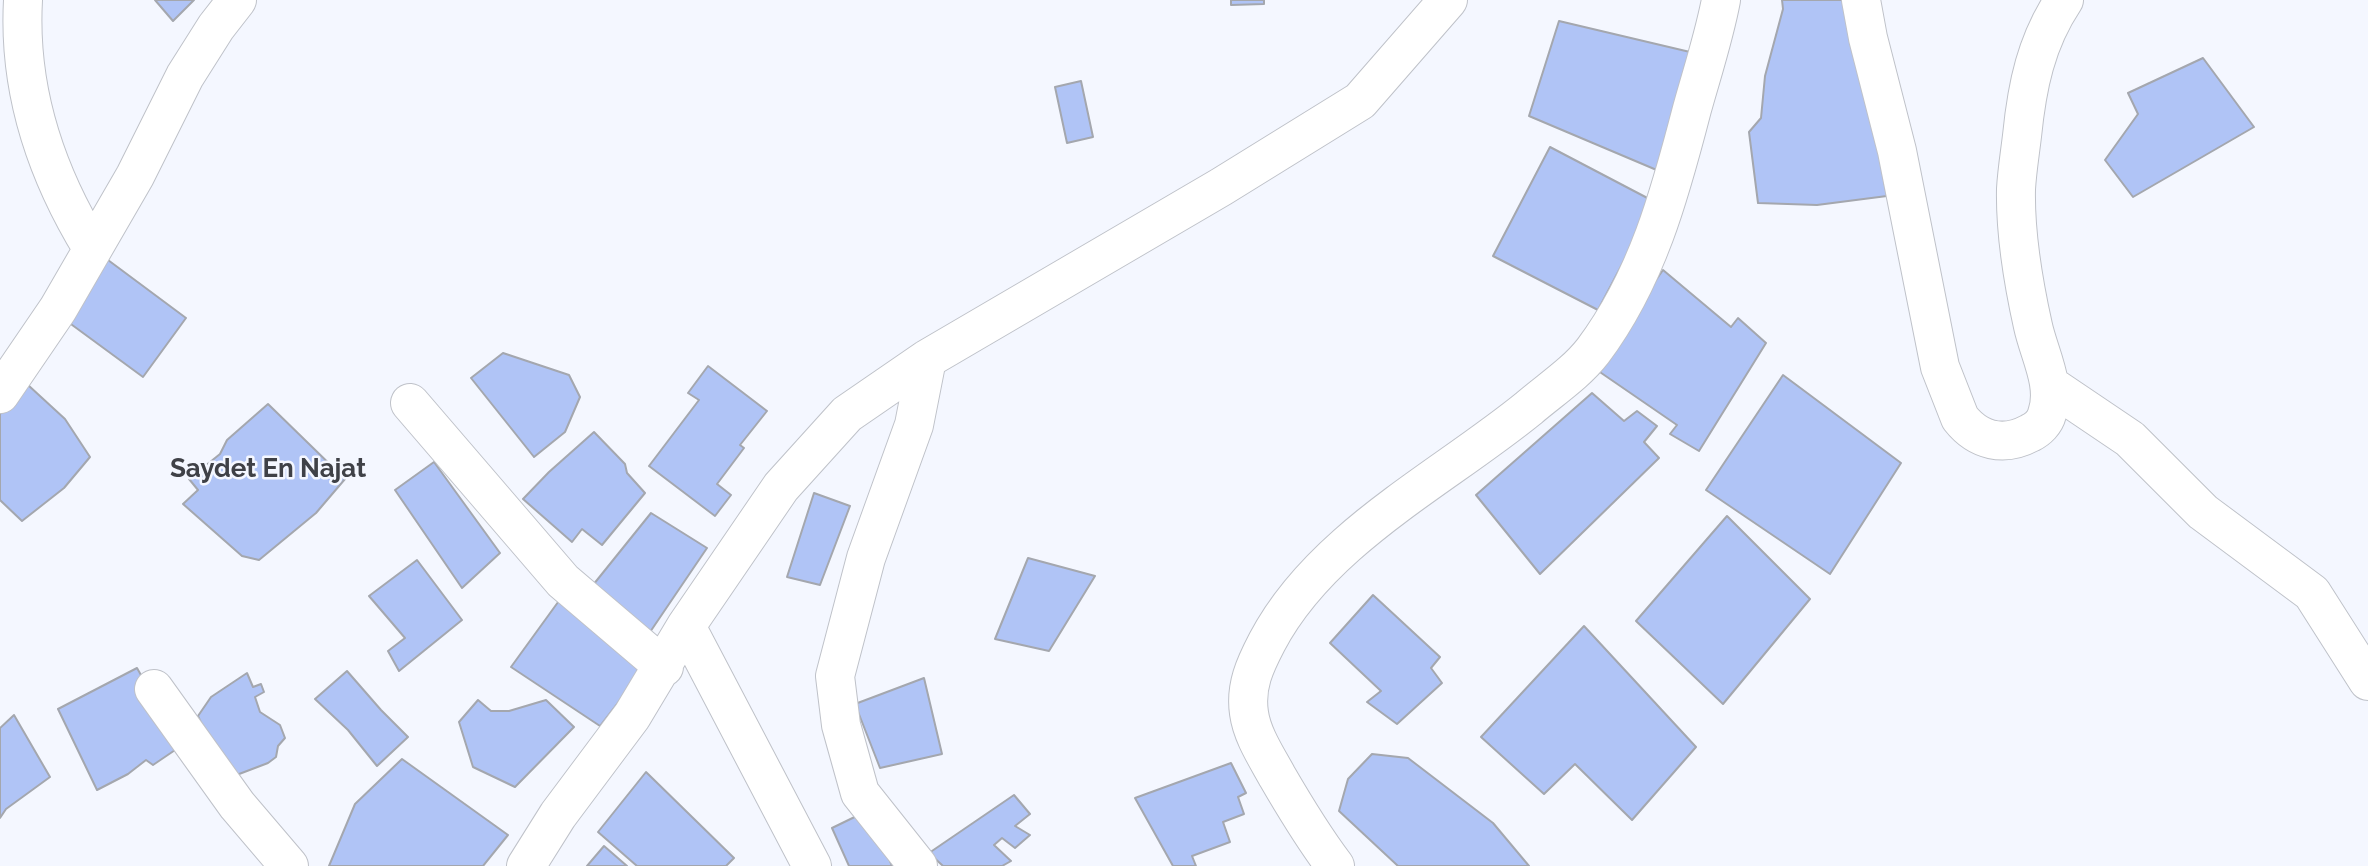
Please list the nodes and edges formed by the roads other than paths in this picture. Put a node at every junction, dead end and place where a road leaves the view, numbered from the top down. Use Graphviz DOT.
graph roads {
  1 [pos="23,0"];
  2 [pos="237,0"];
  3 [pos="1448,0"];
  4 [pos="1721,0"];
  5 [pos="1861,0"];
  6 [pos="2064,0"];
  7 [pos="92,248"];
  8 [pos="927,359"];
  9 [pos="2050,385"];
  10 [pos="0,394"];
  11 [pos="410,403"];
  12 [pos="686,626"];
  13 [pos="664,667"];
  14 [pos="2368,681"];
  15 [pos="154,689"];
  16 [pos="289,866"];
  17 [pos="526,866"];
  18 [pos="812,866"];
  19 [pos="918,866"];
  20 [pos="1335,866"];
  1 -- 7 [label="street"];
  2 -- 7 [label="street"];
  3 -- 8 [label="street"];
  4 -- 20 [label="street"];
  5 -- 9 [label="street"];
  6 -- 9 [label="street"];
  7 -- 10 [label="street"];
  8 -- 12 [label="street"];
  8 -- 19 [label="street"];
  9 -- 14 [label="street"];
  11 -- 13 [label="street"];
  12 -- 13 [label="street"];
  12 -- 18 [label="street"];
  13 -- 17 [label="street"];
  15 -- 16 [label="street"];
}
